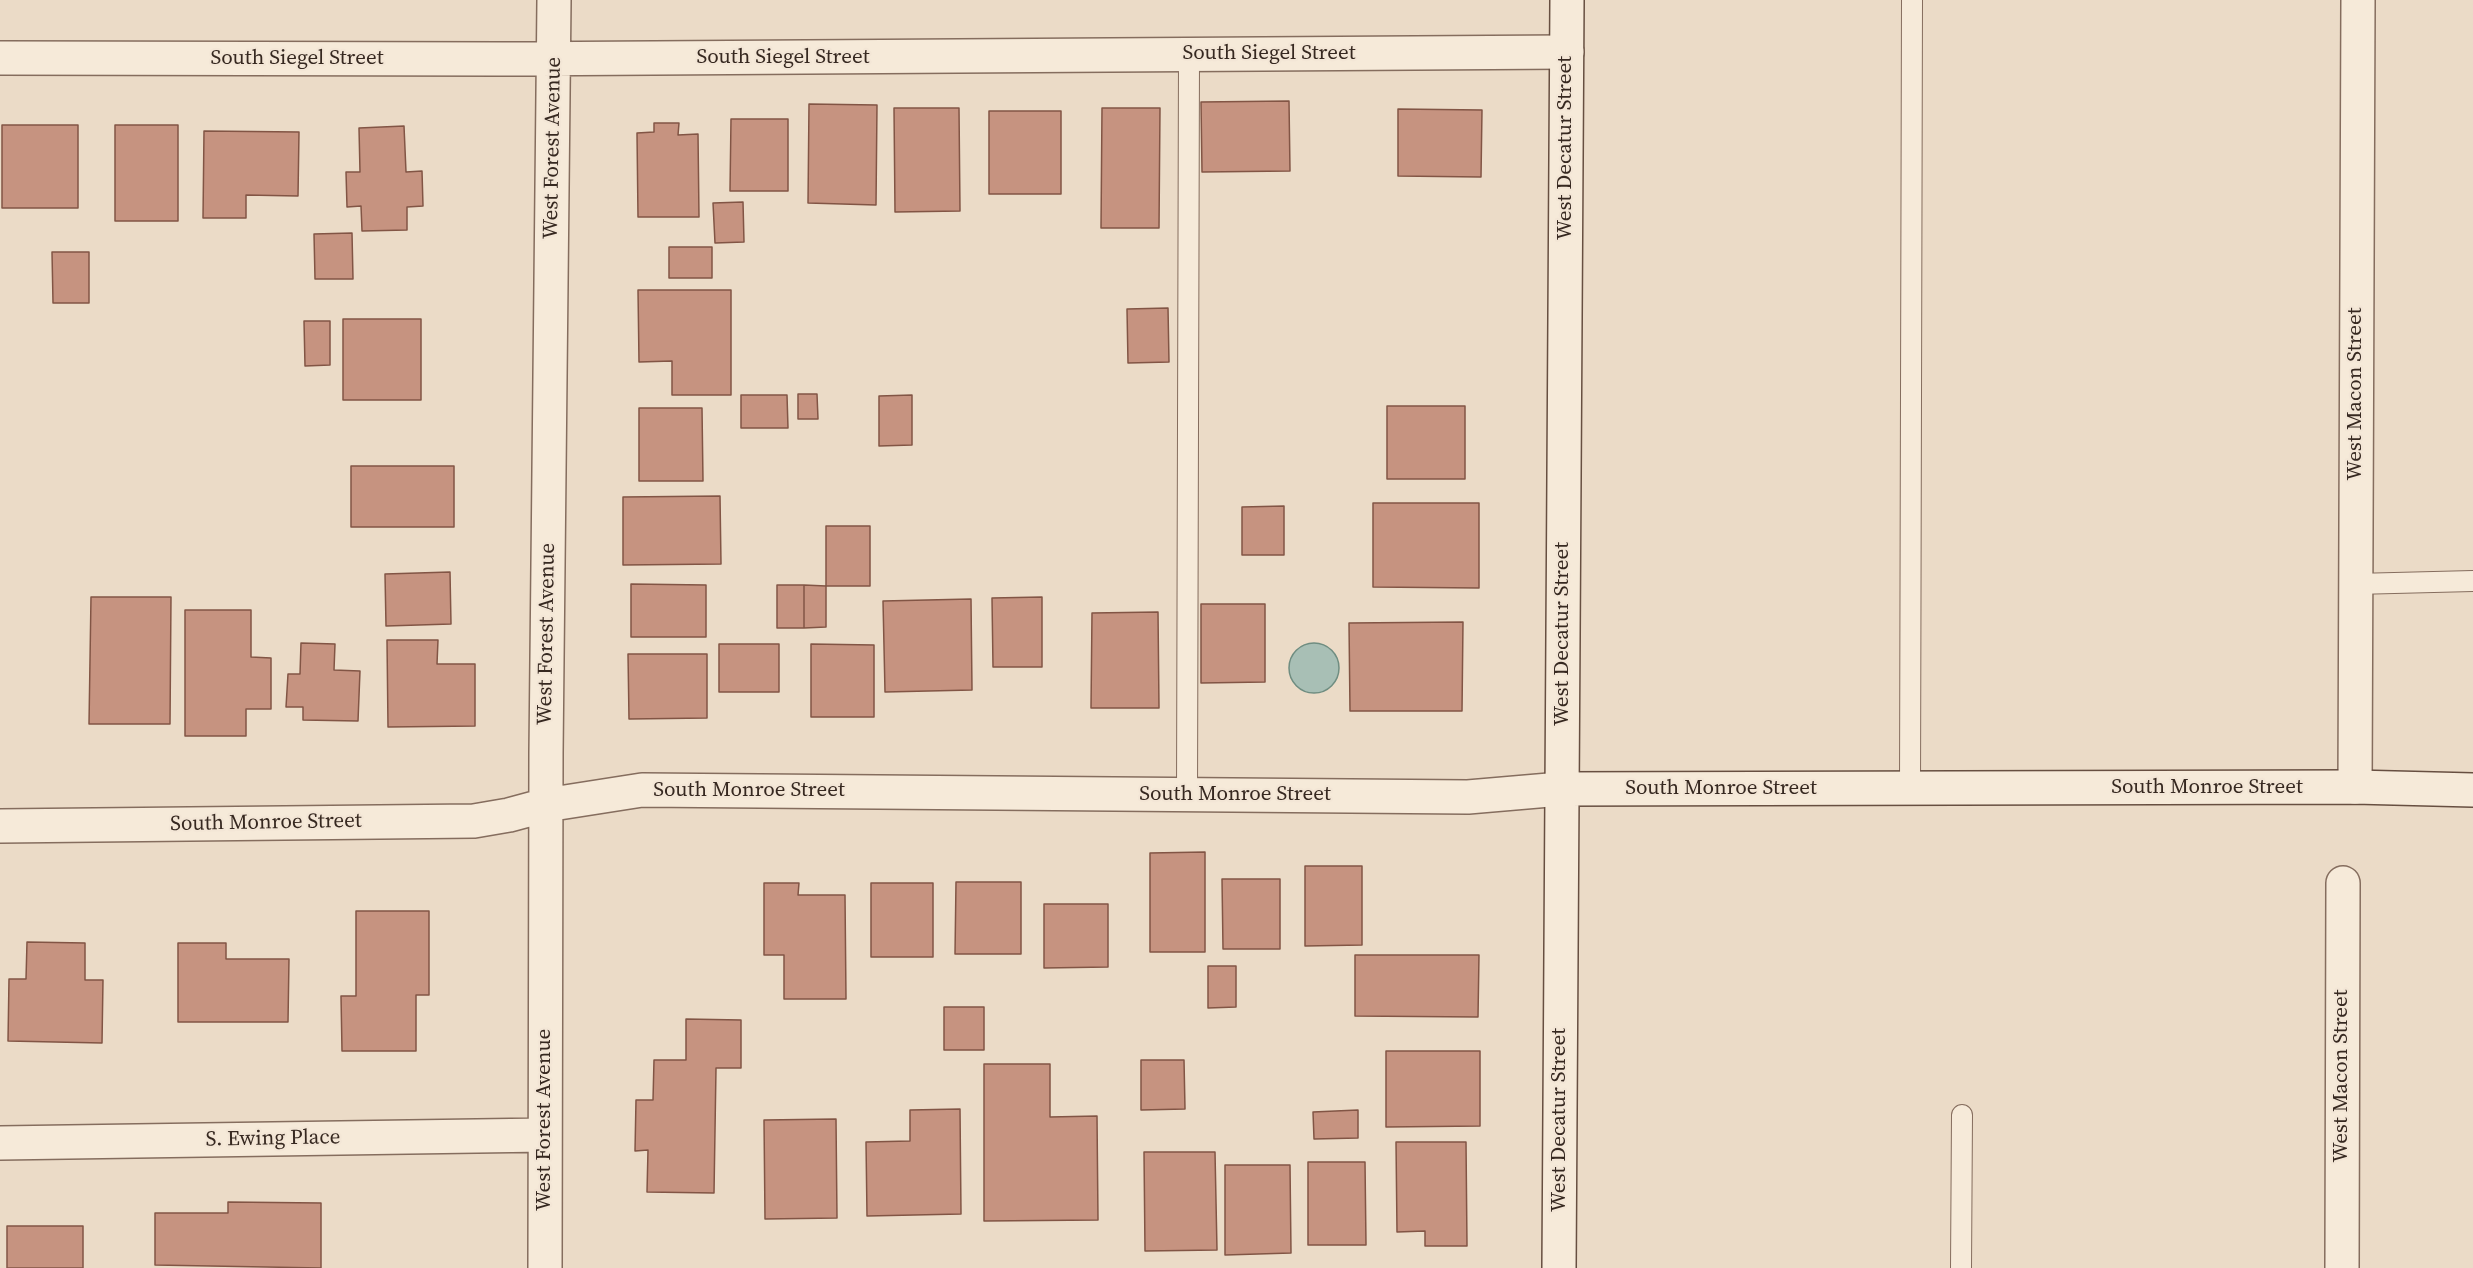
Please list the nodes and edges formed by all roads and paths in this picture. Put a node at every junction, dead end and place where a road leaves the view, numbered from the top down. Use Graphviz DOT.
graph roads {
  1 [pos="554,0"];
  2 [pos="1568,0"];
  3 [pos="1912,0"];
  4 [pos="2358,0"];
  5 [pos="1567,52"];
  6 [pos="1188,55"];
  7 [pos="0,58"];
  8 [pos="554,59"];
  9 [pos="2473,580"];
  10 [pos="2355,584"];
  11 [pos="2355,787"];
  12 [pos="1561,789"];
  13 [pos="1910,789"];
  14 [pos="2473,790"];
  15 [pos="1187,795"];
  16 [pos="546,805"];
  17 [pos="0,826"];
  18 [pos="2343,883"];
  19 [pos="1962,1115"];
  20 [pos="545,1135"];
  21 [pos="0,1143"];
  22 [pos="545,1268"];
  23 [pos="1559,1268"];
  24 [pos="1961,1268"];
  25 [pos="2342,1268"];
  1 -- 8 [label="street, West Forest Avenue"];
  2 -- 5 [label="street, West Decatur Street"];
  3 -- 13 [label="lane"];
  4 -- 10 [label="street, West Macon Street"];
  5 -- 6 [label="street, South Siegel Street"];
  5 -- 12 [label="street, West Decatur Street"];
  6 -- 8 [label="street, South Siegel Street"];
  6 -- 15 [label="lane"];
  7 -- 8 [label="street, South Siegel Street"];
  8 -- 16 [label="street, West Forest Avenue"];
  9 -- 10 [label="lane"];
  10 -- 11 [label="street, West Macon Street"];
  11 -- 13 [label="street, South Monroe Street"];
  11 -- 14 [label="street, South Monroe Street"];
  12 -- 13 [label="street, South Monroe Street"];
  12 -- 15 [label="street, South Monroe Street"];
  12 -- 23 [label="street, West Decatur Street"];
  15 -- 16 [label="street, South Monroe Street"];
  16 -- 17 [label="street, South Monroe Street"];
  16 -- 20 [label="street, West Forest Avenue"];
  18 -- 25 [label="street, West Macon Street"];
  19 -- 24 [label="lane"];
  20 -- 21 [label="street, S. Ewing Place"];
  20 -- 22 [label="street, West Forest Avenue"];
}
